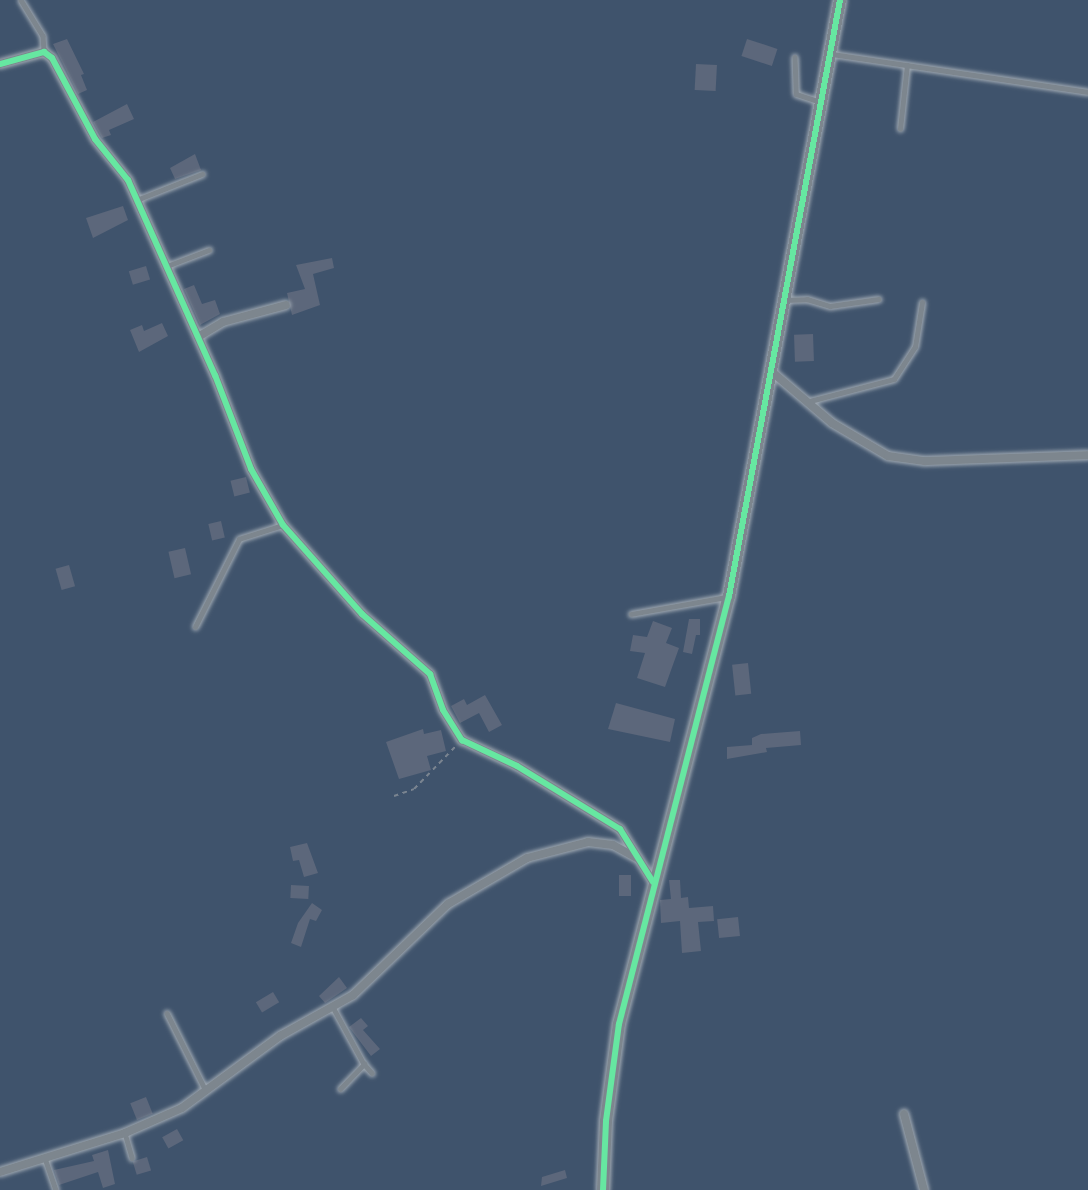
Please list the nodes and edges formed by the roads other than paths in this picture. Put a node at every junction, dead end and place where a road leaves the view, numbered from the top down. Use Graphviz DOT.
graph roads {
  1 [pos="21,0"];
  2 [pos="840,0"];
  3 [pos="44,52"];
  4 [pos="828,54"];
  5 [pos="795,57"];
  6 [pos="0,64"];
  7 [pos="907,65"];
  8 [pos="1088,92"];
  9 [pos="821,102"];
  10 [pos="900,129"];
  11 [pos="202,174"];
  12 [pos="139,199"];
  13 [pos="209,250"];
  14 [pos="167,266"];
  15 [pos="879,299"];
  16 [pos="782,300"];
  17 [pos="922,303"];
  18 [pos="286,305"];
  19 [pos="198,337"];
  20 [pos="771,371"];
  21 [pos="804,403"];
  22 [pos="1088,455"];
  23 [pos="283,525"];
  24 [pos="729,596"];
  25 [pos="631,614"];
  26 [pos="195,627"];
  27 [pos="636,858"];
  28 [pos="653,882"];
  29 [pos="334,1009"];
  30 [pos="167,1012"];
  31 [pos="363,1064"];
  32 [pos="372,1073"];
  33 [pos="340,1089"];
  34 [pos="206,1091"];
  35 [pos="904,1114"];
  36 [pos="125,1133"];
  37 [pos="132,1158"];
  38 [pos="45,1161"];
  39 [pos="0,1172"];
  40 [pos="56,1190"];
  41 [pos="603,1190"];
  42 [pos="924,1190"];
  1 -- 3 [label="lane"];
  2 -- 4 [label="street"];
  3 -- 6 [label="street"];
  3 -- 12 [label="street"];
  4 -- 7 [label="lane"];
  4 -- 9 [label="street"];
  5 -- 9 [label="lane"];
  7 -- 8 [label="lane"];
  7 -- 10 [label="lane"];
  9 -- 16 [label="street"];
  11 -- 12 [label="lane"];
  12 -- 14 [label="street"];
  13 -- 14 [label="lane"];
  14 -- 19 [label="street"];
  15 -- 16 [label="lane"];
  16 -- 20 [label="street"];
  17 -- 21 [label="lane"];
  18 -- 19 [label="street"];
  19 -- 23 [label="street"];
  20 -- 21 [label="street"];
  20 -- 24 [label="street"];
  21 -- 22 [label="street"];
  23 -- 26 [label="lane"];
  23 -- 27 [label="street"];
  24 -- 25 [label="lane"];
  24 -- 28 [label="street"];
  27 -- 28 [label="street"];
  27 -- 29 [label="street"];
  28 -- 41 [label="street"];
  29 -- 31 [label="lane"];
  29 -- 34 [label="street"];
  30 -- 34 [label="lane"];
  31 -- 32 [label="lane"];
  31 -- 33 [label="lane"];
  34 -- 36 [label="street"];
  35 -- 42 [label="street"];
  36 -- 37 [label="lane"];
  36 -- 38 [label="street"];
  38 -- 39 [label="street"];
  38 -- 40 [label="lane"];
}
